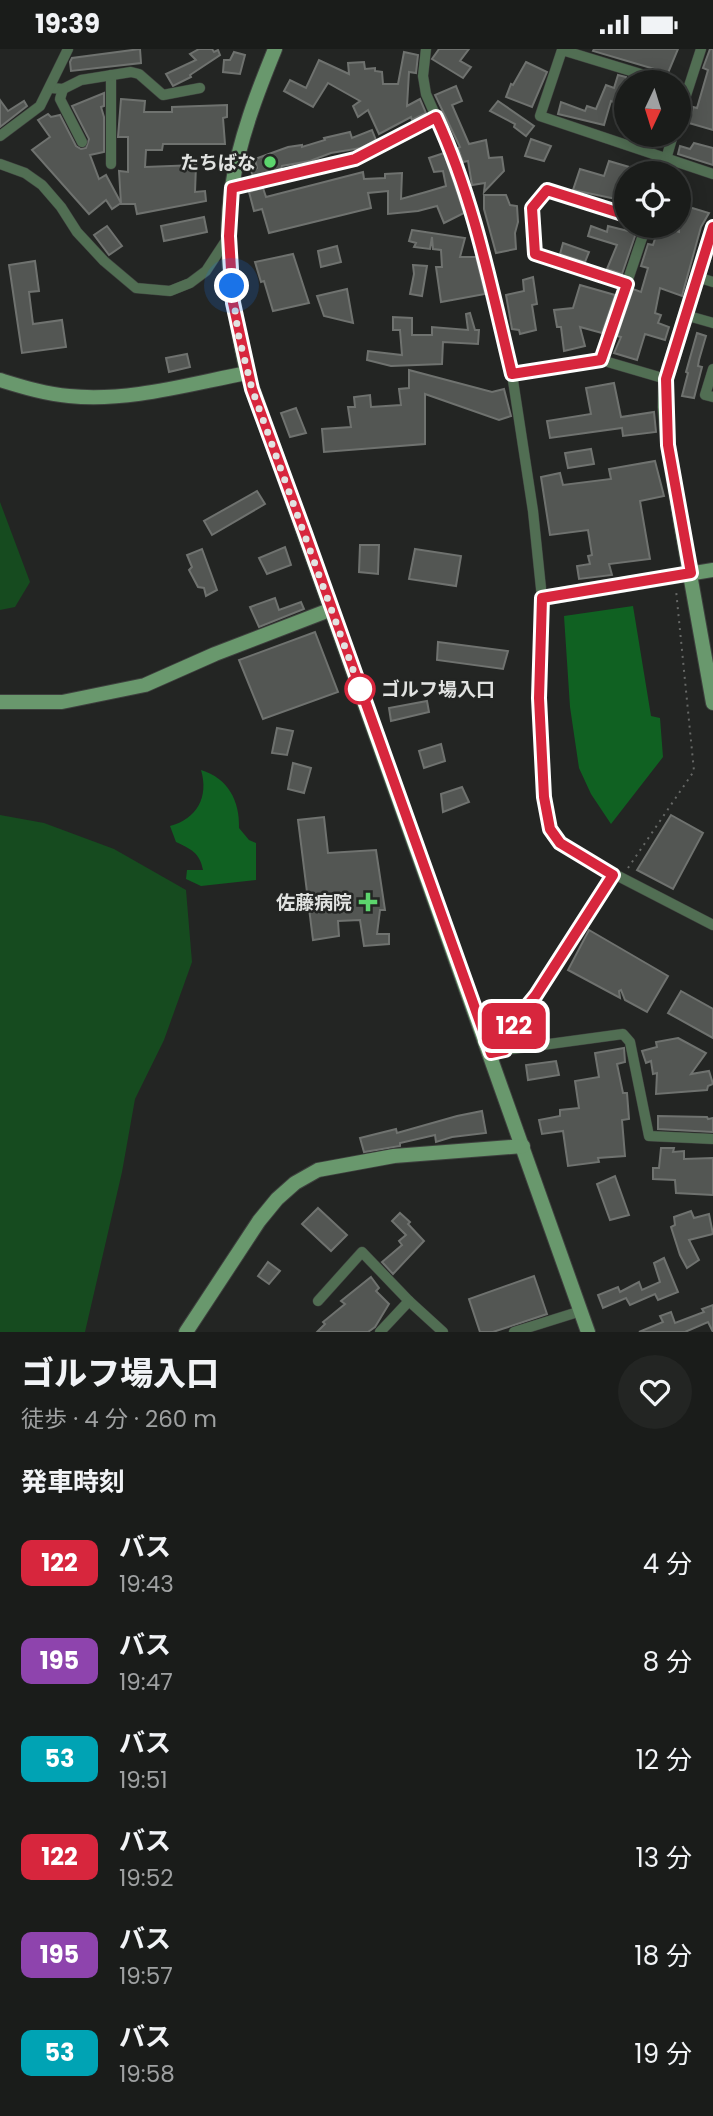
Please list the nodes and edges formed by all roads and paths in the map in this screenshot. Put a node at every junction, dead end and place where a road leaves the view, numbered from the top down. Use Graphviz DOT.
graph roads {
  1 [pos="68,49"];
  2 [pos="275,49"];
  3 [pos="426,49"];
  4 [pos="701,49"];
  5 [pos="628,70"];
  6 [pos="691,70"];
  7 [pos="111,75"];
  8 [pos="51,88"];
  9 [pos="200,88"];
  10 [pos="63,89"];
  11 [pos="436,117"];
  12 [pos="0,136"];
  13 [pos="614,141"];
  14 [pos="82,142"];
  15 [pos="633,147"];
  16 [pos="669,147"];
  17 [pos="666,158"];
  18 [pos="665,161"];
  19 [pos="0,164"];
  20 [pos="111,164"];
  21 [pos="713,174"];
  22 [pos="232,188"];
  23 [pos="614,211"];
  24 [pos="713,227"];
  25 [pos="229,236"];
  26 [pos="642,238"];
  27 [pos="697,277"];
  28 [pos="713,282"];
  29 [pos="627,284"];
  30 [pos="685,315"];
  31 [pos="713,324"];
  32 [pos="601,360"];
  33 [pos="713,369"];
  34 [pos="247,373"];
  35 [pos="512,374"];
  36 [pos="666,379"];
  37 [pos="0,380"];
  38 [pos="713,397"];
  39 [pos="713,570"];
  40 [pos="691,573"];
  41 [pos="675,575"];
  42 [pos="542,598"];
  43 [pos="332,609"];
  44 [pos="0,702"];
  45 [pos="713,703"];
  46 [pos="613,875"];
  47 [pos="713,925"];
  48 [pos="498,1052"];
  49 [pos="713,1139"];
  50 [pos="523,1146"];
  51 [pos="318,1301"];
  52 [pos="409,1301"];
  53 [pos="581,1311"];
  54 [pos="186,1332"];
  55 [pos="380,1332"];
  56 [pos="443,1332"];
  57 [pos="514,1332"];
  58 [pos="588,1332"];
  1 -- 8 [label="street"];
  2 -- 22 [label="street"];
  3 -- 11 [label="street"];
  4 -- 6 [label="street"];
  5 -- 13 [label="street"];
  7 -- 9 [label="street"];
  7 -- 10 [label="street"];
  7 -- 20 [label="street"];
  8 -- 10 [label="street"];
  8 -- 12 [label="street"];
  10 -- 14 [label="street"];
  11 -- 22 [label="street"];
  11 -- 35 [label="street"];
  15 -- 17 [label="street"];
  16 -- 17 [label="street"];
  17 -- 18 [label="street"];
  17 -- 21 [label="street"];
  19 -- 25 [label="street"];
  22 -- 25 [label="street"];
  23 -- 29 [label="street"];
  24 -- 27 [label="street"];
  25 -- 34 [label="street"];
  26 -- 29 [label="street"];
  27 -- 28 [label="street"];
  27 -- 30 [label="street"];
  29 -- 32 [label="street"];
  30 -- 31 [label="street"];
  30 -- 36 [label="street"];
  32 -- 35 [label="street"];
  32 -- 36 [label="street"];
  33 -- 38 [label="street"];
  34 -- 37 [label="street"];
  34 -- 43 [label="street"];
  35 -- 42 [label="street"];
  36 -- 40 [label="street"];
  39 -- 40 [label="street"];
  40 -- 41 [label="street"];
  40 -- 45 [label="street"];
  41 -- 42 [label="street"];
  41 -- 46 [label="path"];
  42 -- 46 [label="street"];
  43 -- 44 [label="street"];
  43 -- 48 [label="street"];
  46 -- 47 [label="street"];
  46 -- 48 [label="street"];
  48 -- 49 [label="street"];
  48 -- 50 [label="street"];
  50 -- 53 [label="street"];
  50 -- 54 [label="street"];
  51 -- 52 [label="street"];
  52 -- 55 [label="street"];
  52 -- 56 [label="street"];
  53 -- 57 [label="street"];
  53 -- 58 [label="street"];
}
